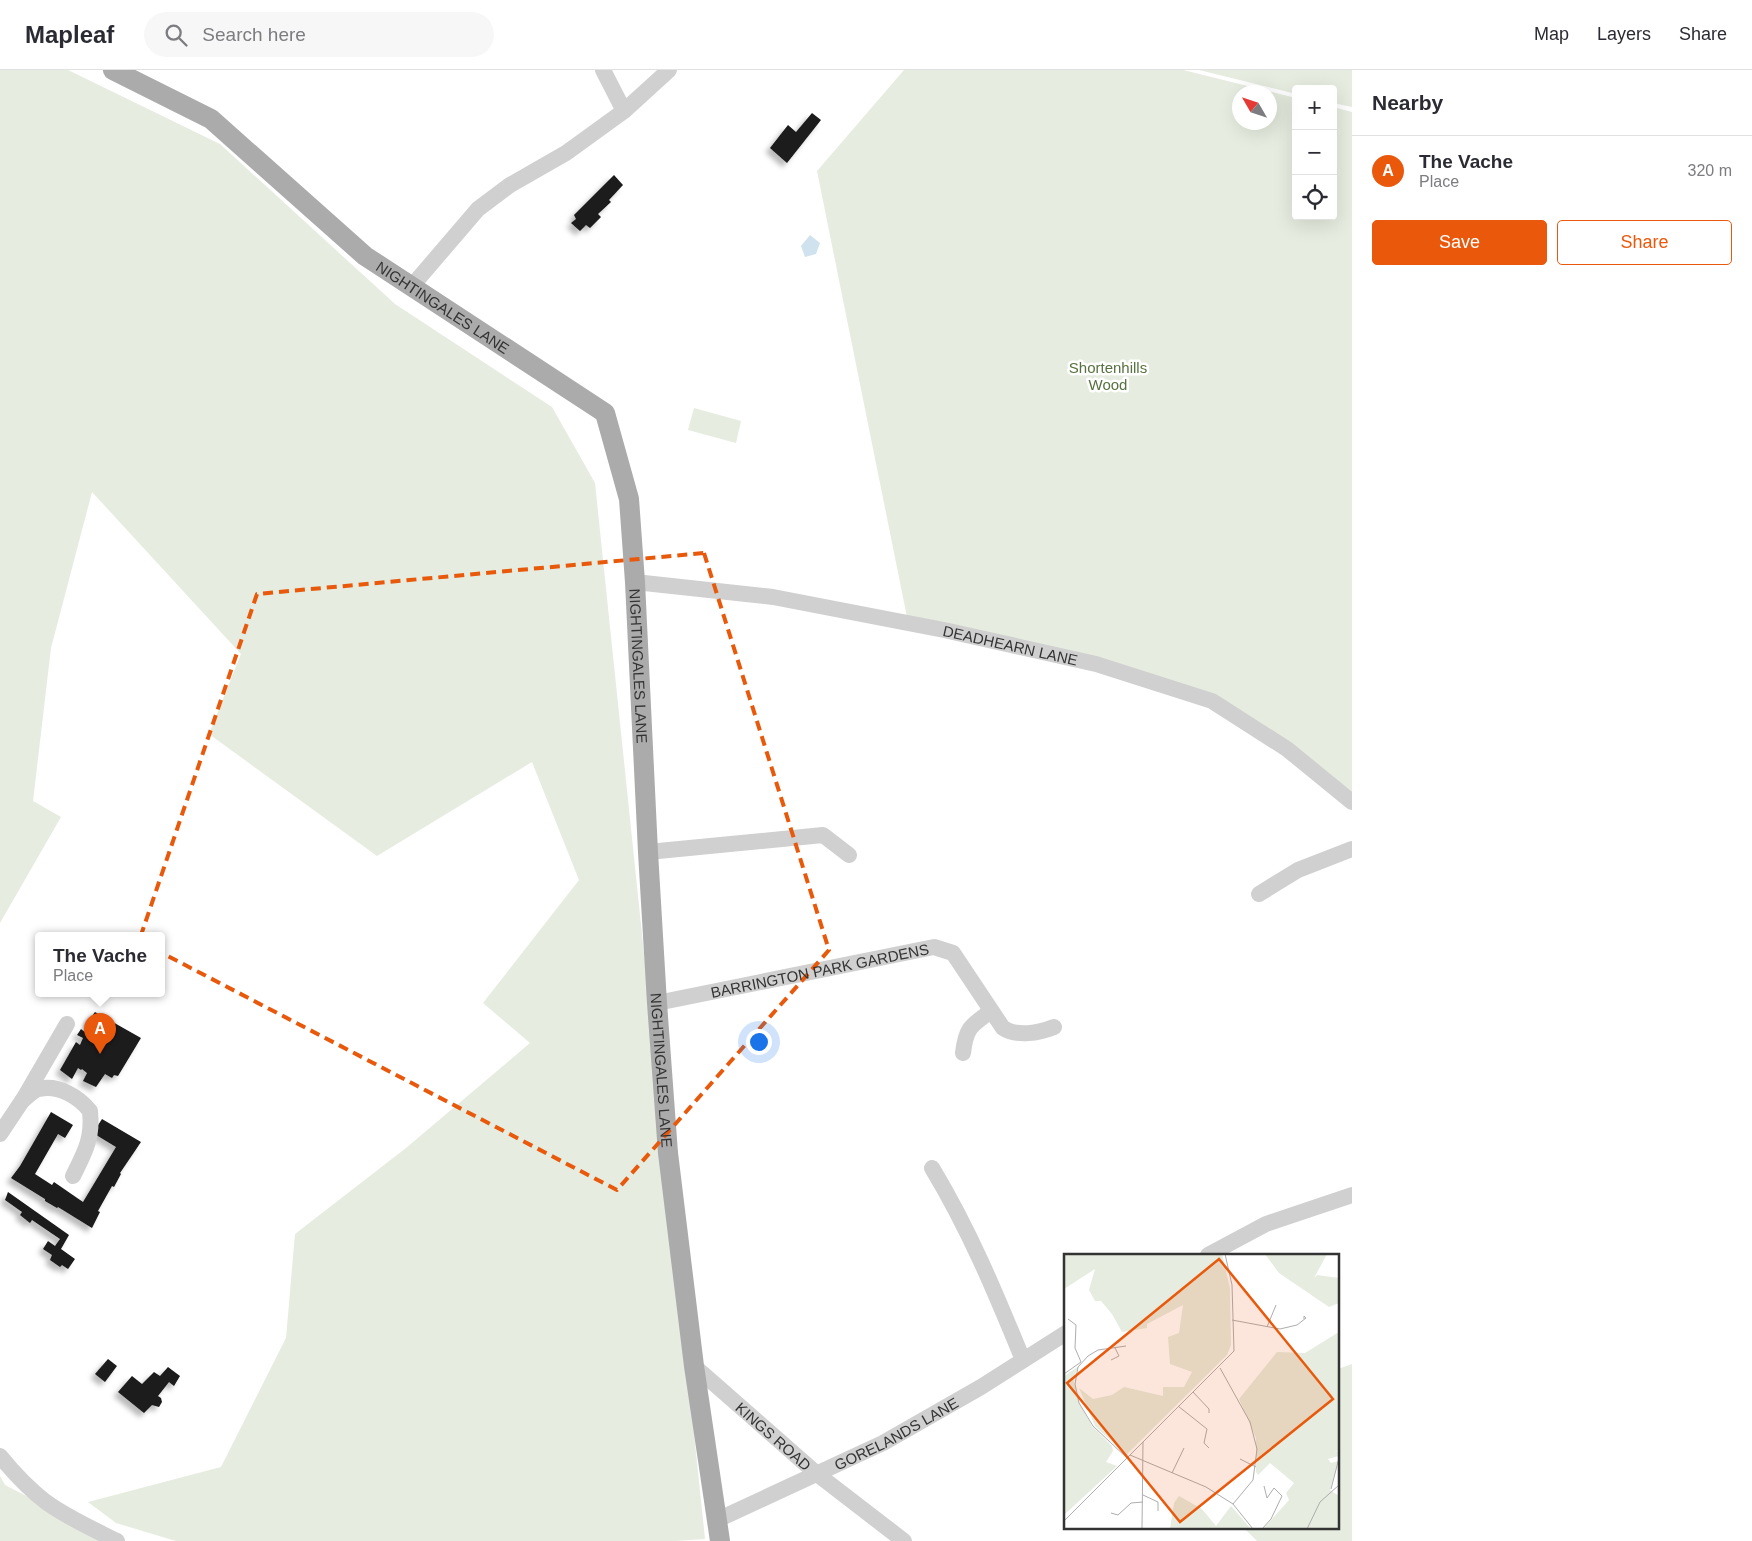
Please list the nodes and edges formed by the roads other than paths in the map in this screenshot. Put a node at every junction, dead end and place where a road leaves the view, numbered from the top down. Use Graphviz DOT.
graph roads {
  1 [pos="113,70"];
  2 [pos="602,70"];
  3 [pos="669,70"];
  4 [pos="624,111"];
  5 [pos="412,286"];
  6 [pos="635,582"];
  7 [pos="1352,802"];
  8 [pos="1352,848"];
  9 [pos="648,852"];
  10 [pos="849,854"];
  11 [pos="1259,894"];
  12 [pos="657,1003"];
  13 [pos="991,1011"];
  14 [pos="66,1024"];
  15 [pos="1054,1027"];
  16 [pos="963,1053"];
  17 [pos="23,1100"];
  18 [pos="0,1134"];
  19 [pos="932,1168"];
  20 [pos="73,1176"];
  21 [pos="1352,1195"];
  22 [pos="1210,1254"];
  23 [pos="1064,1334"];
  24 [pos="1023,1360"];
  25 [pos="694,1366"];
  26 [pos="0,1456"];
  27 [pos="817,1474"];
  28 [pos="717,1520"];
  29 [pos="117,1541"];
  30 [pos="720,1541"];
  31 [pos="904,1541"];
  1 -- 5 [label="main road, NIGHTINGALES LANE"];
  2 -- 4 [label="street"];
  3 -- 4 [label="street"];
  4 -- 5 [label="street"];
  5 -- 6 [label="main road, NIGHTINGALES LANE"];
  6 -- 7 [label="street, DEADHEARN LANE"];
  6 -- 9 [label="main road, NIGHTINGALES LANE"];
  8 -- 11 [label="street"];
  9 -- 10 [label="street"];
  9 -- 12 [label="main road, NIGHTINGALES LANE"];
  12 -- 13 [label="street, BARRINGTON PARK GARDENS"];
  12 -- 25 [label="main road, NIGHTINGALES LANE"];
  13 -- 15 [label="street, BARRINGTON PARK GARDENS"];
  13 -- 16 [label="street"];
  14 -- 17 [label="street"];
  17 -- 18 [label="street"];
  17 -- 20 [label="street"];
  19 -- 24 [label="street"];
  21 -- 22 [label="street"];
  23 -- 24 [label="street, GORELANDS LANE"];
  24 -- 27 [label="street, GORELANDS LANE"];
  25 -- 27 [label="street, KINGS ROAD"];
  25 -- 28 [label="main road, NIGHTINGALES LANE"];
  26 -- 29 [label="street"];
  27 -- 28 [label="street, GORELANDS LANE"];
  27 -- 31 [label="street, KINGS ROAD"];
  28 -- 30 [label="main road, NIGHTINGALES LANE"];
}
